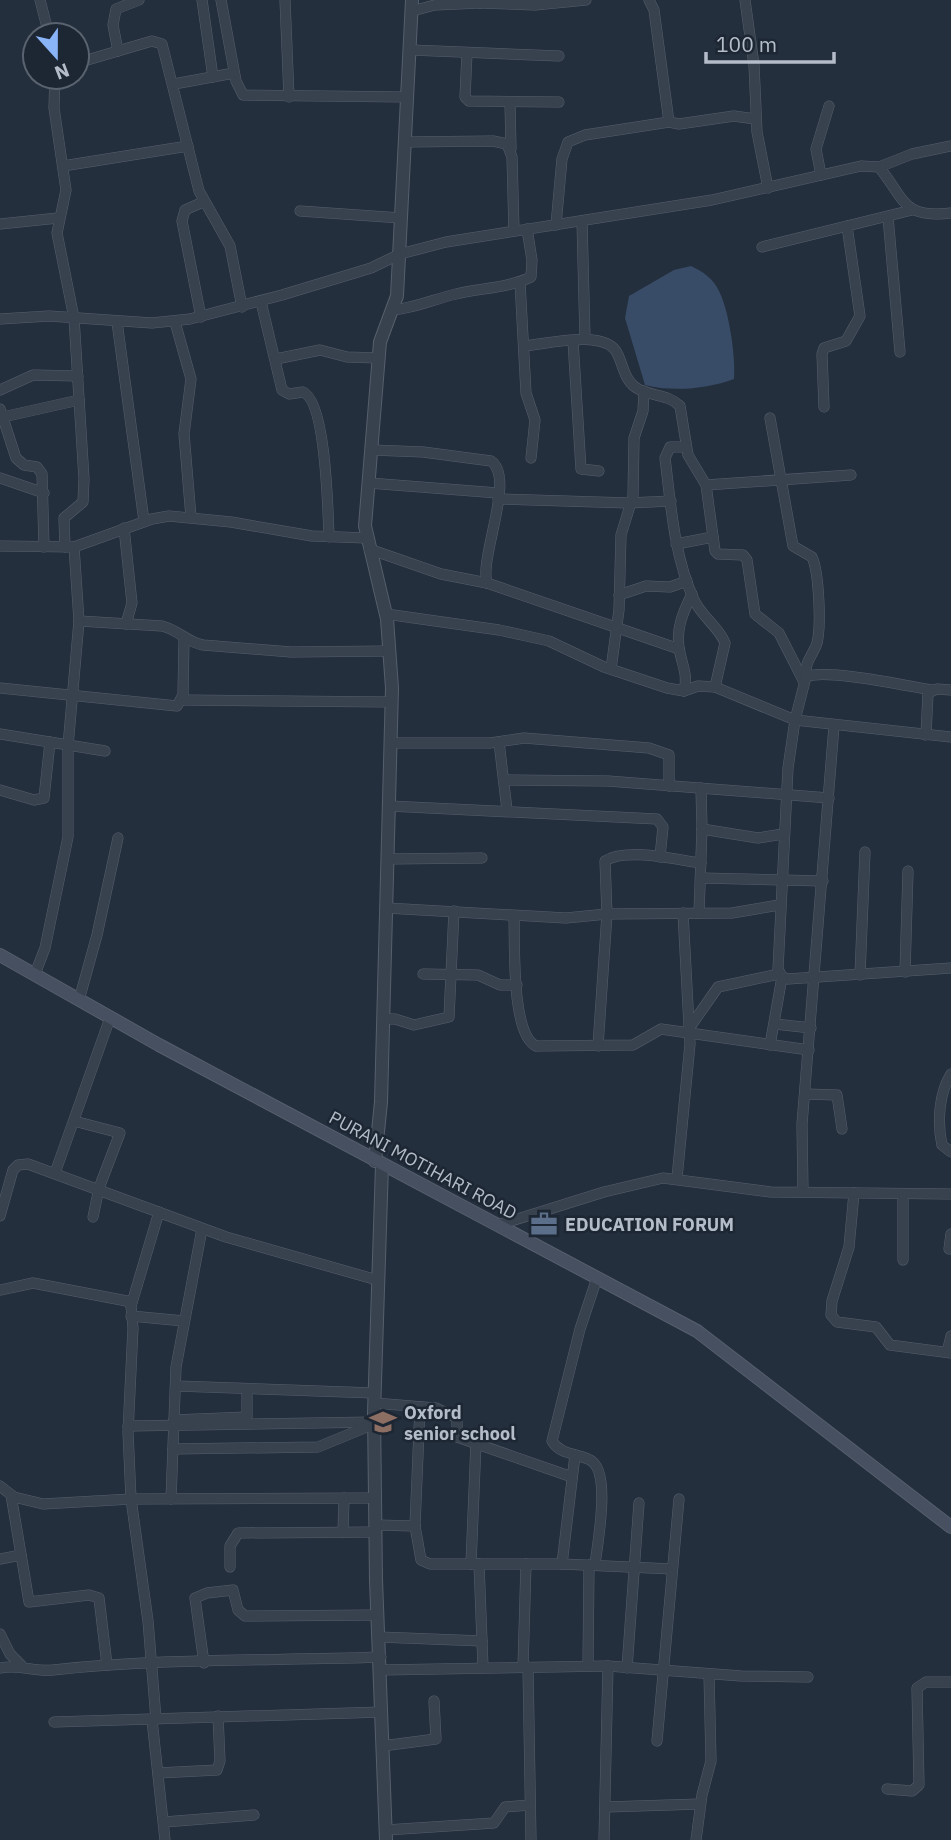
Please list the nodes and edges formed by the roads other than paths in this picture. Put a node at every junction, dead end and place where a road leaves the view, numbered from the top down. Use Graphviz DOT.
graph roads {
  1 [pos="40,0"];
  2 [pos="139,0"];
  3 [pos="202,0"];
  4 [pos="221,0"];
  5 [pos="285,0"];
  6 [pos="586,0"];
  7 [pos="649,0"];
  8 [pos="746,0"];
  9 [pos="480,1"];
  10 [pos="412,6"];
  11 [pos="45,21"];
  12 [pos="411,50"];
  13 [pos="118,51"];
  14 [pos="467,52"];
  15 [pos="559,56"];
  16 [pos="91,59"];
  17 [pos="234,73"];
  18 [pos="213,77"];
  19 [pos="174,84"];
  20 [pos="55,91"];
  21 [pos="289,97"];
  22 [pos="408,97"];
  23 [pos="510,102"];
  24 [pos="559,102"];
  25 [pos="829,106"];
  26 [pos="755,119"];
  27 [pos="669,122"];
  28 [pos="404,142"];
  29 [pos="188,146"];
  30 [pos="951,146"];
  31 [pos="511,149"];
  32 [pos="63,166"];
  33 [pos="879,167"];
  34 [pos="821,175"];
  35 [pos="768,188"];
  36 [pos="203,202"];
  37 [pos="912,210"];
  38 [pos="300,211"];
  39 [pos="951,213"];
  40 [pos="888,217"];
  41 [pos="58,218"];
  42 [pos="401,218"];
  43 [pos="582,221"];
  44 [pos="0,224"];
  45 [pos="556,225"];
  46 [pos="847,226"];
  47 [pos="527,229"];
  48 [pos="514,231"];
  49 [pos="762,247"];
  50 [pos="400,254"];
  51 [pos="520,282"];
  52 [pos="261,302"];
  53 [pos="242,307"];
  54 [pos="393,310"];
  55 [pos="201,317"];
  56 [pos="74,318"];
  57 [pos="0,319"];
  58 [pos="175,321"];
  59 [pos="117,322"];
  60 [pos="585,338"];
  61 [pos="573,341"];
  62 [pos="524,346"];
  63 [pos="900,352"];
  64 [pos="378,358"];
  65 [pos="275,359"];
  66 [pos="78,376"];
  67 [pos="0,390"];
  68 [pos="644,391"];
  69 [pos="79,400"];
  70 [pos="824,407"];
  71 [pos="1,413"];
  72 [pos="769,418"];
  73 [pos="5,434"];
  74 [pos="685,447"];
  75 [pos="372,450"];
  76 [pos="531,458"];
  77 [pos="599,471"];
  78 [pos="851,474"];
  79 [pos="0,478"];
  80 [pos="781,479"];
  81 [pos="369,483"];
  82 [pos="706,485"];
  83 [pos="44,493"];
  84 [pos="498,496"];
  85 [pos="671,501"];
  86 [pos="629,503"];
  87 [pos="191,517"];
  88 [pos="144,521"];
  89 [pos="124,528"];
  90 [pos="329,537"];
  91 [pos="713,537"];
  92 [pos="368,543"];
  93 [pos="676,544"];
  94 [pos="0,546"];
  95 [pos="44,547"];
  96 [pos="69,547"];
  97 [pos="687,581"];
  98 [pos="487,583"];
  99 [pos="692,594"];
  100 [pos="619,595"];
  101 [pos="386,614"];
  102 [pos="79,621"];
  103 [pos="126,624"];
  104 [pos="617,630"];
  105 [pos="184,639"];
  106 [pos="679,649"];
  107 [pos="390,652"];
  108 [pos="611,669"];
  109 [pos="805,679"];
  110 [pos="715,687"];
  111 [pos="0,688"];
  112 [pos="932,690"];
  113 [pos="951,690"];
  114 [pos="684,691"];
  115 [pos="72,694"];
  116 [pos="182,700"];
  117 [pos="392,702"];
  118 [pos="795,720"];
  119 [pos="834,726"];
  120 [pos="0,734"];
  121 [pos="926,735"];
  122 [pos="951,737"];
  123 [pos="50,741"];
  124 [pos="499,742"];
  125 [pos="392,743"];
  126 [pos="68,746"];
  127 [pos="105,751"];
  128 [pos="504,780"];
  129 [pos="669,786"];
  130 [pos="701,788"];
  131 [pos="0,790"];
  132 [pos="785,795"];
  133 [pos="829,798"];
  134 [pos="389,806"];
  135 [pos="508,810"];
  136 [pos="702,829"];
  137 [pos="783,834"];
  138 [pos="118,838"];
  139 [pos="865,852"];
  140 [pos="660,857"];
  141 [pos="482,858"];
  142 [pos="387,859"];
  143 [pos="701,863"];
  144 [pos="908,871"];
  145 [pos="701,877"];
  146 [pos="781,880"];
  147 [pos="823,881"];
  148 [pos="779,905"];
  149 [pos="386,908"];
  150 [pos="454,911"];
  151 [pos="683,913"];
  152 [pos="699,913"];
  153 [pos="607,914"];
  154 [pos="514,917"];
  155 [pos="0,955"];
  156 [pos="951,968"];
  157 [pos="905,972"];
  158 [pos="35,974"];
  159 [pos="423,974"];
  160 [pos="452,975"];
  161 [pos="860,975"];
  162 [pos="781,976"];
  163 [pos="816,978"];
  164 [pos="517,985"];
  165 [pos="79,1000"];
  166 [pos="110,1018"];
  167 [pos="383,1019"];
  168 [pos="775,1024"];
  169 [pos="811,1028"];
  170 [pos="690,1031"];
  171 [pos="769,1045"];
  172 [pos="598,1046"];
  173 [pos="809,1050"];
  174 [pos="951,1073"];
  175 [pos="805,1094"];
  176 [pos="74,1121"];
  177 [pos="842,1129"];
  178 [pos="951,1152"];
  179 [pos="379,1163"];
  180 [pos="55,1173"];
  181 [pos="677,1178"];
  182 [pos="99,1188"];
  183 [pos="803,1192"];
  184 [pos="854,1193"];
  185 [pos="903,1194"];
  186 [pos="951,1194"];
  187 [pos="2,1198"];
  188 [pos="159,1212"];
  189 [pos="0,1216"];
  190 [pos="93,1217"];
  191 [pos="498,1225"];
  192 [pos="202,1229"];
  193 [pos="951,1234"];
  194 [pos="949,1249"];
  195 [pos="903,1260"];
  196 [pos="597,1278"];
  197 [pos="377,1280"];
  198 [pos="0,1290"];
  199 [pos="132,1302"];
  200 [pos="131,1316"];
  201 [pos="184,1321"];
  202 [pos="951,1336"];
  203 [pos="949,1352"];
  204 [pos="176,1386"];
  205 [pos="247,1390"];
  206 [pos="374,1398"];
  207 [pos="420,1407"];
  208 [pos="174,1423"];
  209 [pos="374,1423"];
  210 [pos="128,1426"];
  211 [pos="476,1443"];
  212 [pos="173,1448"];
  213 [pos="575,1455"];
  214 [pos="572,1477"];
  215 [pos="0,1486"];
  216 [pos="11,1495"];
  217 [pos="344,1498"];
  218 [pos="375,1498"];
  219 [pos="131,1499"];
  220 [pos="171,1499"];
  221 [pos="679,1499"];
  222 [pos="639,1503"];
  223 [pos="415,1526"];
  224 [pos="951,1527"];
  225 [pos="376,1529"];
  226 [pos="343,1532"];
  227 [pos="20,1555"];
  228 [pos="0,1559"];
  229 [pos="475,1564"];
  230 [pos="526,1564"];
  231 [pos="562,1564"];
  232 [pos="592,1565"];
  233 [pos="230,1567"];
  234 [pos="633,1567"];
  235 [pos="672,1569"];
  236 [pos="378,1615"];
  237 [pos="0,1634"];
  238 [pos="379,1637"];
  239 [pos="482,1641"];
  240 [pos="204,1663"];
  241 [pos="381,1663"];
  242 [pos="153,1664"];
  243 [pos="21,1665"];
  244 [pos="107,1665"];
  245 [pos="483,1667"];
  246 [pos="526,1667"];
  247 [pos="588,1667"];
  248 [pos="608,1667"];
  249 [pos="0,1668"];
  250 [pos="627,1668"];
  251 [pos="666,1671"];
  252 [pos="709,1674"];
  253 [pos="808,1677"];
  254 [pos="951,1682"];
  255 [pos="435,1701"];
  256 [pos="382,1713"];
  257 [pos="218,1716"];
  258 [pos="154,1720"];
  259 [pos="54,1722"];
  260 [pos="657,1741"];
  261 [pos="382,1746"];
  262 [pos="158,1773"];
  263 [pos="887,1789"];
  264 [pos="701,1804"];
  265 [pos="530,1805"];
  266 [pos="606,1807"];
  267 [pos="254,1815"];
  268 [pos="164,1822"];
  269 [pos="386,1835"];
  270 [pos="165,1840"];
  271 [pos="531,1840"];
  272 [pos="604,1840"];
  273 [pos="696,1840"];
  1 -- 11 [label="street"];
  2 -- 13 [label="street"];
  3 -- 18 [label="street"];
  4 -- 17 [label="street"];
  5 -- 21 [label="street"];
  6 -- 9 [label="street"];
  7 -- 27 [label="street"];
  8 -- 26 [label="street"];
  9 -- 10 [label="street"];
  10 -- 12 [label="street"];
  12 -- 14 [label="street"];
  12 -- 22 [label="street"];
  13 -- 16 [label="street"];
  13 -- 19 [label="street"];
  14 -- 15 [label="street"];
  14 -- 23 [label="street"];
  17 -- 18 [label="street"];
  17 -- 21 [label="street"];
  18 -- 19 [label="street"];
  19 -- 29 [label="street"];
  20 -- 32 [label="street"];
  21 -- 22 [label="street"];
  22 -- 28 [label="street"];
  23 -- 24 [label="street"];
  23 -- 31 [label="street"];
  25 -- 34 [label="street"];
  26 -- 27 [label="street"];
  26 -- 35 [label="street"];
  27 -- 45 [label="street"];
  28 -- 31 [label="street"];
  28 -- 42 [label="street"];
  29 -- 32 [label="street"];
  29 -- 36 [label="street"];
  30 -- 33 [label="street"];
  31 -- 48 [label="street"];
  32 -- 41 [label="street"];
  33 -- 34 [label="street"];
  33 -- 37 [label="street"];
  34 -- 35 [label="street"];
  35 -- 43 [label="street"];
  36 -- 53 [label="street"];
  36 -- 55 [label="street"];
  37 -- 39 [label="street"];
  37 -- 40 [label="street"];
  38 -- 42 [label="street"];
  40 -- 46 [label="street"];
  40 -- 63 [label="street"];
  41 -- 44 [label="street"];
  41 -- 56 [label="street"];
  42 -- 50 [label="street"];
  43 -- 45 [label="street"];
  43 -- 60 [label="street"];
  45 -- 47 [label="street"];
  46 -- 49 [label="street"];
  46 -- 70 [label="street"];
  47 -- 48 [label="street"];
  47 -- 51 [label="street"];
  48 -- 50 [label="street"];
  50 -- 52 [label="street"];
  50 -- 54 [label="street"];
  51 -- 54 [label="street"];
  51 -- 62 [label="street"];
  52 -- 53 [label="street"];
  52 -- 65 [label="street"];
  53 -- 55 [label="street"];
  54 -- 64 [label="street"];
  55 -- 58 [label="street"];
  56 -- 57 [label="street"];
  56 -- 59 [label="street"];
  56 -- 66 [label="street"];
  58 -- 59 [label="street"];
  58 -- 87 [label="street"];
  59 -- 88 [label="street"];
  60 -- 61 [label="street"];
  60 -- 68 [label="street"];
  61 -- 62 [label="street"];
  61 -- 77 [label="street"];
  62 -- 76 [label="street"];
  64 -- 65 [label="street"];
  64 -- 75 [label="street"];
  65 -- 90 [label="street"];
  66 -- 67 [label="street"];
  66 -- 69 [label="street"];
  68 -- 74 [label="street"];
  68 -- 86 [label="street"];
  69 -- 71 [label="street"];
  69 -- 96 [label="street"];
  71 -- 73 [label="street"];
  72 -- 80 [label="street"];
  73 -- 83 [label="street"];
  74 -- 82 [label="street"];
  74 -- 85 [label="street"];
  75 -- 81 [label="street"];
  75 -- 84 [label="street"];
  78 -- 80 [label="street"];
  79 -- 83 [label="street"];
  80 -- 82 [label="street"];
  80 -- 109 [label="street"];
  81 -- 84 [label="street"];
  81 -- 92 [label="street"];
  82 -- 91 [label="street"];
  83 -- 95 [label="street"];
  84 -- 86 [label="street"];
  84 -- 98 [label="street"];
  85 -- 86 [label="street"];
  85 -- 93 [label="street"];
  86 -- 100 [label="street"];
  87 -- 88 [label="street"];
  87 -- 90 [label="street"];
  88 -- 89 [label="street"];
  89 -- 96 [label="street"];
  89 -- 103 [label="street"];
  90 -- 92 [label="street"];
  91 -- 93 [label="street"];
  91 -- 109 [label="street"];
  92 -- 98 [label="street"];
  92 -- 101 [label="street"];
  93 -- 97 [label="street"];
  94 -- 95 [label="street"];
  95 -- 96 [label="street"];
  96 -- 102 [label="street"];
  97 -- 99 [label="street"];
  97 -- 100 [label="street"];
  98 -- 104 [label="street"];
  99 -- 106 [label="street"];
  99 -- 110 [label="street"];
  100 -- 104 [label="street"];
  101 -- 107 [label="street"];
  101 -- 108 [label="street"];
  102 -- 103 [label="street"];
  102 -- 115 [label="street"];
  103 -- 105 [label="street"];
  104 -- 106 [label="street"];
  104 -- 108 [label="street"];
  105 -- 107 [label="street"];
  105 -- 116 [label="street"];
  106 -- 114 [label="street"];
  107 -- 117 [label="street"];
  108 -- 114 [label="street"];
  109 -- 112 [label="street"];
  109 -- 118 [label="street"];
  110 -- 114 [label="street"];
  110 -- 118 [label="street"];
  111 -- 115 [label="street"];
  112 -- 113 [label="street"];
  112 -- 121 [label="street"];
  115 -- 116 [label="street"];
  115 -- 126 [label="street"];
  116 -- 117 [label="street"];
  117 -- 125 [label="street"];
  118 -- 119 [label="street"];
  118 -- 132 [label="street"];
  119 -- 121 [label="street"];
  119 -- 133 [label="street"];
  120 -- 123 [label="street"];
  121 -- 122 [label="street"];
  123 -- 126 [label="street"];
  123 -- 131 [label="street"];
  124 -- 125 [label="street"];
  124 -- 128 [label="street"];
  124 -- 129 [label="street"];
  125 -- 134 [label="street"];
  126 -- 127 [label="street"];
  126 -- 158 [label="street"];
  128 -- 129 [label="street"];
  128 -- 135 [label="street"];
  129 -- 130 [label="street"];
  130 -- 132 [label="street"];
  130 -- 136 [label="street"];
  132 -- 133 [label="street"];
  132 -- 137 [label="street"];
  133 -- 147 [label="street"];
  134 -- 135 [label="street"];
  134 -- 142 [label="street"];
  135 -- 140 [label="street"];
  136 -- 137 [label="street"];
  136 -- 143 [label="street"];
  137 -- 146 [label="street"];
  138 -- 165 [label="street"];
  139 -- 161 [label="street"];
  140 -- 143 [label="street"];
  140 -- 153 [label="street"];
  141 -- 142 [label="street"];
  142 -- 149 [label="street"];
  143 -- 145 [label="street"];
  144 -- 157 [label="street"];
  145 -- 146 [label="street"];
  145 -- 152 [label="street"];
  146 -- 147 [label="street"];
  146 -- 148 [label="street"];
  147 -- 163 [label="street"];
  148 -- 152 [label="street"];
  148 -- 162 [label="street"];
  149 -- 150 [label="street"];
  149 -- 167 [label="street"];
  150 -- 154 [label="street"];
  150 -- 160 [label="street"];
  151 -- 152 [label="street"];
  151 -- 153 [label="street"];
  151 -- 170 [label="street"];
  153 -- 154 [label="street"];
  153 -- 172 [label="street"];
  154 -- 164 [label="street"];
  155 -- 158 [label="main road, PURANI MOTIHARI ROAD"];
  156 -- 157 [label="street"];
  157 -- 161 [label="street"];
  158 -- 165 [label="main road, PURANI MOTIHARI ROAD"];
  159 -- 160 [label="street"];
  160 -- 164 [label="street"];
  160 -- 167 [label="street"];
  161 -- 163 [label="street"];
  162 -- 163 [label="street"];
  162 -- 168 [label="street"];
  162 -- 170 [label="street"];
  163 -- 169 [label="street"];
  164 -- 172 [label="street"];
  165 -- 166 [label="main road, PURANI MOTIHARI ROAD"];
  166 -- 176 [label="street"];
  166 -- 179 [label="main road, PURANI MOTIHARI ROAD"];
  167 -- 179 [label="street"];
  168 -- 169 [label="street"];
  168 -- 171 [label="street"];
  169 -- 173 [label="street"];
  170 -- 171 [label="street"];
  170 -- 172 [label="street"];
  170 -- 181 [label="street"];
  171 -- 173 [label="street"];
  173 -- 175 [label="street"];
  174 -- 178 [label="street"];
  175 -- 177 [label="street"];
  175 -- 183 [label="street"];
  176 -- 180 [label="street"];
  176 -- 182 [label="street"];
  179 -- 191 [label="main road, PURANI MOTIHARI ROAD"];
  179 -- 197 [label="street"];
  180 -- 182 [label="street"];
  180 -- 187 [label="street"];
  181 -- 183 [label="street"];
  181 -- 191 [label="street"];
  182 -- 188 [label="street"];
  182 -- 190 [label="street"];
  183 -- 184 [label="street"];
  184 -- 185 [label="street"];
  184 -- 203 [label="street"];
  185 -- 186 [label="street"];
  185 -- 195 [label="street"];
  187 -- 189 [label="street"];
  188 -- 192 [label="street"];
  188 -- 199 [label="street"];
  191 -- 196 [label="main road, PURANI MOTIHARI ROAD"];
  192 -- 197 [label="street"];
  192 -- 201 [label="street"];
  193 -- 194 [label="street"];
  196 -- 213 [label="street"];
  196 -- 224 [label="main road, PURANI MOTIHARI ROAD"];
  197 -- 206 [label="street"];
  198 -- 199 [label="street"];
  199 -- 200 [label="street"];
  200 -- 201 [label="street"];
  200 -- 210 [label="street"];
  201 -- 204 [label="street"];
  202 -- 203 [label="street"];
  204 -- 205 [label="street"];
  204 -- 208 [label="street"];
  205 -- 206 [label="street"];
  205 -- 208 [label="street"];
  206 -- 207 [label="street"];
  206 -- 209 [label="street"];
  207 -- 211 [label="street"];
  207 -- 223 [label="street"];
  208 -- 209 [label="street"];
  208 -- 210 [label="street"];
  208 -- 212 [label="street"];
  209 -- 212 [label="street"];
  209 -- 218 [label="street"];
  210 -- 219 [label="street"];
  211 -- 214 [label="street"];
  211 -- 229 [label="street"];
  212 -- 220 [label="street"];
  213 -- 214 [label="street"];
  213 -- 232 [label="street"];
  214 -- 231 [label="street"];
  215 -- 216 [label="street"];
  216 -- 219 [label="street"];
  216 -- 227 [label="street"];
  217 -- 218 [label="street"];
  217 -- 220 [label="street"];
  217 -- 226 [label="street"];
  218 -- 225 [label="street"];
  219 -- 220 [label="street"];
  219 -- 242 [label="street"];
  221 -- 235 [label="street"];
  222 -- 234 [label="street"];
  223 -- 225 [label="street"];
  223 -- 229 [label="street"];
  225 -- 226 [label="street"];
  225 -- 236 [label="street"];
  226 -- 233 [label="street"];
  227 -- 228 [label="street"];
  227 -- 244 [label="street"];
  229 -- 230 [label="street"];
  229 -- 239 [label="street"];
  230 -- 231 [label="street"];
  230 -- 246 [label="street"];
  231 -- 232 [label="street"];
  232 -- 234 [label="street"];
  232 -- 247 [label="street"];
  234 -- 235 [label="street"];
  234 -- 250 [label="street"];
  235 -- 251 [label="street"];
  236 -- 238 [label="street"];
  236 -- 240 [label="street"];
  237 -- 243 [label="street"];
  238 -- 239 [label="street"];
  238 -- 241 [label="street"];
  239 -- 245 [label="street"];
  240 -- 241 [label="street"];
  240 -- 242 [label="street"];
  241 -- 245 [label="street"];
  241 -- 256 [label="street"];
  242 -- 244 [label="street"];
  242 -- 258 [label="street"];
  243 -- 244 [label="street"];
  243 -- 249 [label="street"];
  245 -- 246 [label="street"];
  246 -- 247 [label="street"];
  246 -- 265 [label="street"];
  247 -- 248 [label="street"];
  248 -- 250 [label="street"];
  248 -- 266 [label="street"];
  250 -- 251 [label="street"];
  251 -- 252 [label="street"];
  251 -- 260 [label="street"];
  252 -- 253 [label="street"];
  252 -- 264 [label="street"];
  254 -- 263 [label="street"];
  255 -- 261 [label="street"];
  256 -- 257 [label="street"];
  256 -- 261 [label="street"];
  257 -- 258 [label="street"];
  257 -- 262 [label="street"];
  258 -- 259 [label="street"];
  258 -- 262 [label="street"];
  261 -- 269 [label="street"];
  262 -- 268 [label="street"];
  264 -- 266 [label="street"];
  264 -- 273 [label="street"];
  265 -- 269 [label="street"];
  265 -- 271 [label="street"];
  266 -- 272 [label="street"];
  267 -- 268 [label="street"];
  268 -- 270 [label="street"];
}
